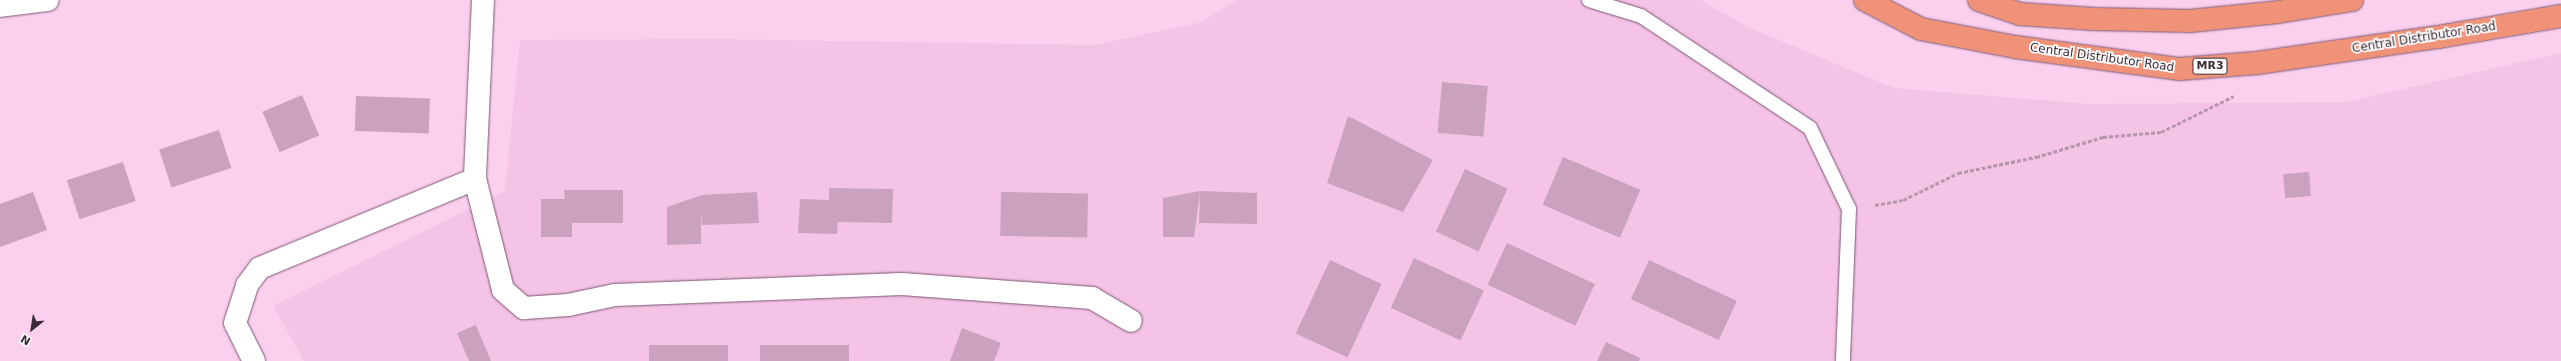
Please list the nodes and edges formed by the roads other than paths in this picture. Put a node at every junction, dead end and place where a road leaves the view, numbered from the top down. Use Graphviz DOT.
graph roads {
  1 [pos="48,0"];
  2 [pos="483,0"];
  3 [pos="1589,0"];
  4 [pos="1865,0"];
  5 [pos="1979,0"];
  6 [pos="2352,0"];
  7 [pos="0,6"];
  8 [pos="2561,16"];
  9 [pos="476,179"];
  10 [pos="1131,321"];
  11 [pos="254,361"];
  12 [pos="1844,361"];
  1 -- 7 [label="street"];
  2 -- 9 [label="street"];
  3 -- 12 [label="lane"];
  4 -- 8 [label="highway, Central Distributor Road / MR3"];
  5 -- 6 [label="highway"];
  9 -- 10 [label="street"];
  9 -- 11 [label="street"];
}
